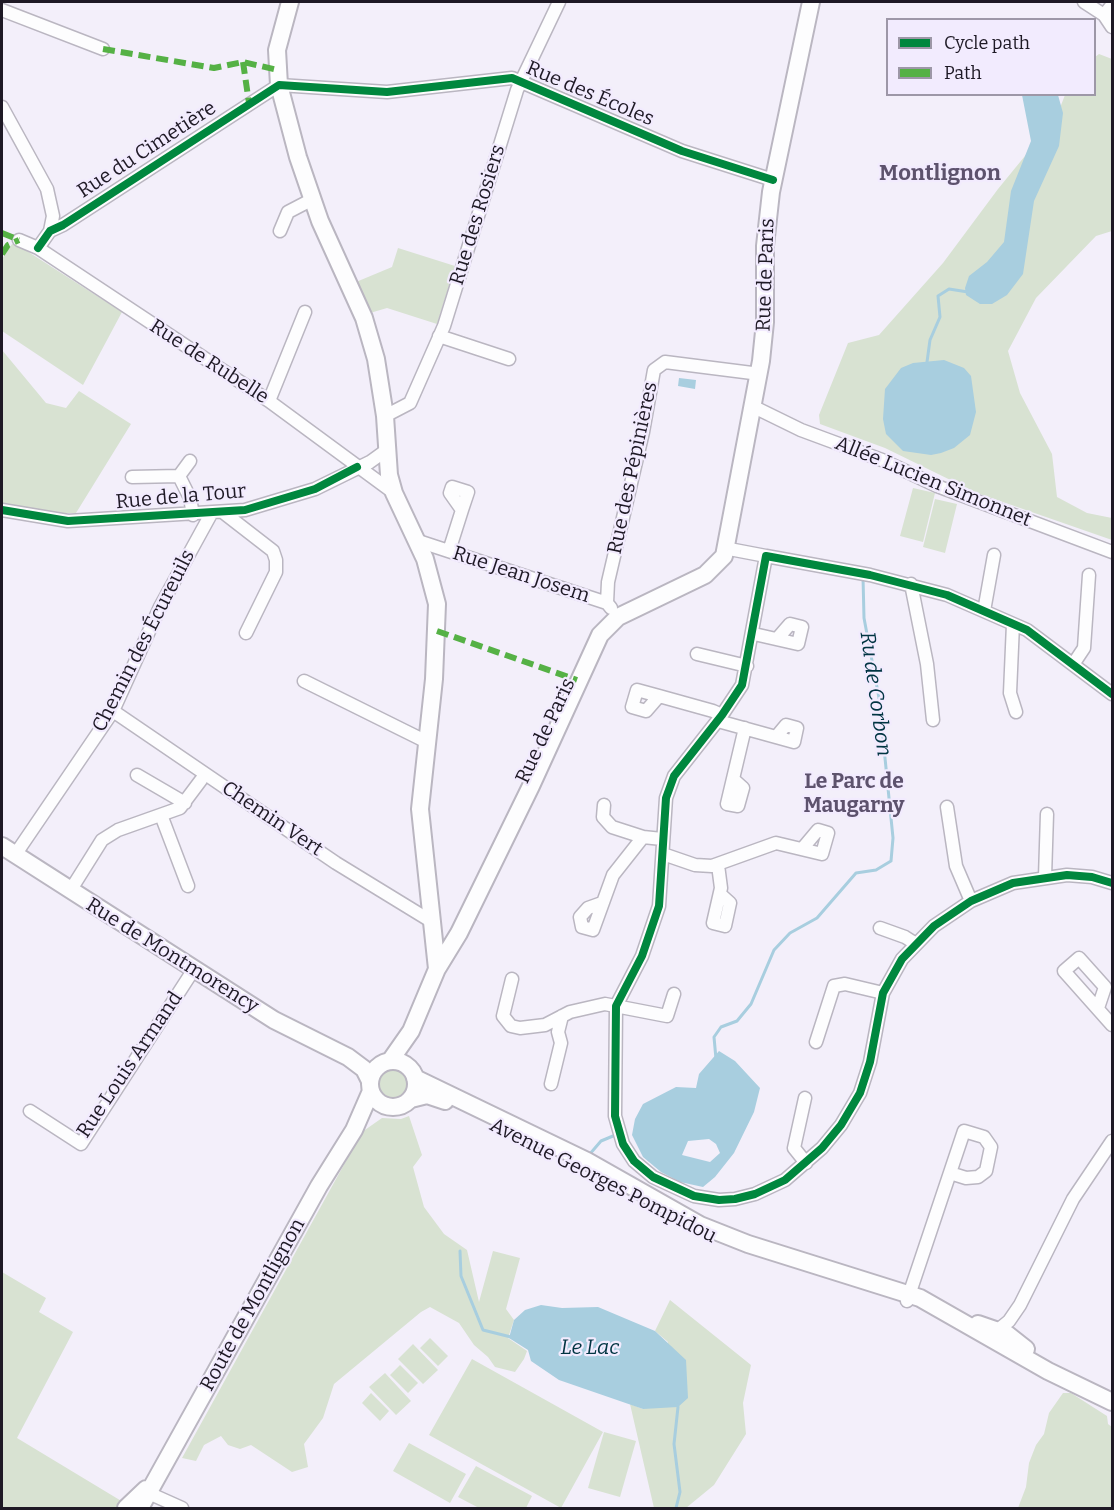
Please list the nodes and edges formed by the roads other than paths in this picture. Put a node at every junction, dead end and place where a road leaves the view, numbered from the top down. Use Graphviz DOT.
graph roads {
  1 [pos="290,2"];
  2 [pos="559,2"];
  3 [pos="811,2"];
  4 [pos="1084,2"];
  5 [pos="2,10"];
  6 [pos="1110,11"];
  7 [pos="1113,27"];
  8 [pos="103,49"];
  9 [pos="520,82"];
  10 [pos="279,85"];
  11 [pos="2,107"];
  12 [pos="773,180"];
  13 [pos="313,199"];
  14 [pos="50,231"];
  15 [pos="280,231"];
  16 [pos="19,240"];
  17 [pos="38,248"];
  18 [pos="304,312"];
  19 [pos="439,336"];
  20 [pos="509,358"];
  21 [pos="760,374"];
  22 [pos="269,401"];
  23 [pos="754,407"];
  24 [pos="385,416"];
  25 [pos="388,449"];
  26 [pos="190,461"];
  27 [pos="357,467"];
  28 [pos="179,476"];
  29 [pos="132,477"];
  30 [pos="394,493"];
  31 [pos="2,510"];
  32 [pos="462,510"];
  33 [pos="224,513"];
  34 [pos="210,514"];
  35 [pos="193,515"];
  36 [pos="418,540"];
  37 [pos="724,548"];
  38 [pos="449,551"];
  39 [pos="1113,552"];
  40 [pos="994,555"];
  41 [pos="766,556"];
  42 [pos="1089,575"];
  43 [pos="911,584"];
  44 [pos="614,611"];
  45 [pos="984,611"];
  46 [pos="1013,624"];
  47 [pos="246,633"];
  48 [pos="754,634"];
  49 [pos="777,639"];
  50 [pos="697,654"];
  51 [pos="1074,663"];
  52 [pos="747,666"];
  53 [pos="304,681"];
  54 [pos="1113,694"];
  55 [pos="659,696"];
  56 [pos="113,711"];
  57 [pos="1016,712"];
  58 [pos="720,718"];
  59 [pos="933,720"];
  60 [pos="745,728"];
  61 [pos="776,737"];
  62 [pos="427,742"];
  63 [pos="137,775"];
  64 [pos="733,779"];
  65 [pos="201,780"];
  66 [pos="185,803"];
  67 [pos="604,805"];
  68 [pos="947,807"];
  69 [pos="161,814"];
  70 [pos="1047,814"];
  71 [pos="643,837"];
  72 [pos="662,839"];
  73 [pos="802,849"];
  74 [pos="8,851"];
  75 [pos="663,854"];
  76 [pos="718,865"];
  77 [pos="1045,877"];
  78 [pos="1113,883"];
  79 [pos="188,886"];
  80 [pos="70,891"];
  81 [pos="720,894"];
  82 [pos="971,901"];
  83 [pos="602,903"];
  84 [pos="434,924"];
  85 [pos="880,928"];
  86 [pos="916,944"];
  87 [pos="437,948"];
  88 [pos="194,969"];
  89 [pos="437,969"];
  90 [pos="512,979"];
  91 [pos="883,993"];
  92 [pos="674,994"];
  93 [pos="616,1006"];
  94 [pos="1098,1008"];
  95 [pos="562,1016"];
  96 [pos="1113,1025"];
  97 [pos="411,1031"];
  98 [pos="816,1042"];
  99 [pos="348,1057"];
  100 [pos="387,1062"];
  101 [pos="413,1073"];
  102 [pos="551,1084"];
  103 [pos="371,1086"];
  104 [pos="805,1098"];
  105 [pos="411,1099"];
  106 [pos="388,1106"];
  107 [pos="30,1111"];
  108 [pos="354,1130"];
  109 [pos="1110,1148"];
  110 [pos="806,1163"];
  111 [pos="950,1173"];
  112 [pos="908,1298"];
  113 [pos="1020,1305"];
  114 [pos="1002,1340"];
  115 [pos="1113,1402"];
  116 [pos="150,1488"];
  117 [pos="126,1509"];
  118 [pos="140,1509"];
  119 [pos="182,1509"];
  1 -- 10 [label="main road"];
  2 -- 9 [label="street, Rue des Rosiers"];
  3 -- 12 [label="main road, Rue de Paris"];
  4 -- 6 [label="street"];
  5 -- 8 [label="street"];
  6 -- 7 [label="street"];
  9 -- 10 [label="street, Rue des Écoles"];
  9 -- 12 [label="street, Rue des Écoles"];
  9 -- 19 [label="street, Rue des Rosiers"];
  10 -- 13 [label="main road"];
  10 -- 14 [label="street, Rue du Cimetière"];
  11 -- 14 [label="street"];
  12 -- 21 [label="main road, Rue de Paris"];
  13 -- 15 [label="street"];
  13 -- 24 [label="main road"];
  14 -- 17 [label="street, Rue du Cimetière"];
  16 -- 17 [label="street, Rue de Rubelle"];
  17 -- 22 [label="street, Rue de Rubelle"];
  18 -- 22 [label="street"];
  19 -- 20 [label="street"];
  19 -- 24 [label="street, Rue des Rosiers"];
  21 -- 23 [label="main road, Rue de Paris"];
  21 -- 44 [label="street, Rue des Pépinières"];
  22 -- 27 [label="street, Rue de Rubelle"];
  23 -- 37 [label="main road, Rue de Paris"];
  23 -- 39 [label="street, Allée Lucien Simonnet"];
  24 -- 25 [label="main road"];
  25 -- 27 [label="street, Rue de la Tour"];
  25 -- 30 [label="main road"];
  26 -- 28 [label="street"];
  27 -- 30 [label="street, Rue de Rubelle"];
  27 -- 33 [label="street, Rue de la Tour"];
  28 -- 29 [label="street"];
  28 -- 35 [label="street"];
  30 -- 36 [label="main road"];
  31 -- 35 [label="street, Rue de la Tour"];
  32 -- 38 [label="street"];
  33 -- 34 [label="street, Rue de la Tour"];
  33 -- 47 [label="street"];
  34 -- 35 [label="street, Rue de la Tour"];
  34 -- 56 [label="street, Chemin des Écureuils"];
  36 -- 38 [label="street, Rue Jean Josem"];
  36 -- 62 [label="main road"];
  37 -- 41 [label="street"];
  37 -- 44 [label="main road, Rue de Paris"];
  38 -- 44 [label="street, Rue Jean Josem"];
  40 -- 45 [label="street"];
  41 -- 43 [label="street"];
  41 -- 48 [label="street"];
  42 -- 51 [label="street"];
  43 -- 45 [label="street"];
  43 -- 59 [label="street"];
  44 -- 87 [label="main road, Rue de Paris"];
  44 -- 89 [label="main road, Rue de Paris"];
  45 -- 46 [label="street"];
  46 -- 51 [label="street"];
  46 -- 57 [label="street"];
  48 -- 49 [label="street"];
  48 -- 52 [label="street"];
  50 -- 52 [label="street"];
  51 -- 54 [label="street"];
  52 -- 58 [label="street"];
  53 -- 62 [label="street"];
  55 -- 58 [label="street"];
  56 -- 74 [label="street, Chemin des Écureuils"];
  56 -- 84 [label="street, Chemin Vert"];
  58 -- 60 [label="street"];
  58 -- 72 [label="street"];
  60 -- 61 [label="street"];
  60 -- 64 [label="street"];
  62 -- 84 [label="main road"];
  63 -- 66 [label="street"];
  65 -- 66 [label="street"];
  66 -- 69 [label="street"];
  67 -- 71 [label="street"];
  68 -- 82 [label="street"];
  69 -- 79 [label="street"];
  69 -- 80 [label="street"];
  70 -- 77 [label="street"];
  71 -- 72 [label="street"];
  71 -- 83 [label="street"];
  72 -- 75 [label="street"];
  73 -- 76 [label="street"];
  74 -- 80 [label="main road, Rue de Montmorency"];
  75 -- 76 [label="street"];
  75 -- 93 [label="street"];
  76 -- 81 [label="street"];
  77 -- 78 [label="street"];
  77 -- 82 [label="street"];
  80 -- 88 [label="main road, Rue de Montmorency"];
  82 -- 86 [label="street"];
  84 -- 87 [label="main road"];
  85 -- 86 [label="street"];
  86 -- 91 [label="street"];
  87 -- 89 [label="main road, Rue de Paris"];
  88 -- 99 [label="main road, Rue de Montmorency"];
  88 -- 107 [label="street, Rue Louis Armand"];
  89 -- 97 [label="main road, Rue de Paris"];
  90 -- 95 [label="street"];
  91 -- 98 [label="street"];
  91 -- 110 [label="street"];
  92 -- 93 [label="street"];
  93 -- 95 [label="street"];
  93 -- 110 [label="street"];
  94 -- 96 [label="street"];
  95 -- 102 [label="street"];
  97 -- 100 [label="main road, Rue de Paris"];
  97 -- 101 [label="main road, Rue de Paris"];
  99 -- 100 [label="main road, Rue de Montmorency"];
  99 -- 103 [label="main road, Rue de Montmorency"];
  100 -- 101 [label="main road"];
  100 -- 103 [label="main road"];
  101 -- 105 [label="main road"];
  101 -- 112 [label="main road, Avenue Georges Pompidou"];
  103 -- 106 [label="main road"];
  103 -- 108 [label="main road, Route de Montlignon"];
  104 -- 110 [label="street"];
  105 -- 106 [label="main road"];
  105 -- 112 [label="main road, Avenue Georges Pompidou"];
  106 -- 108 [label="main road, Route de Montlignon"];
  108 -- 116 [label="main road, Route de Montlignon"];
  109 -- 113 [label="street"];
  111 -- 112 [label="street"];
  112 -- 114 [label="main road, Avenue Georges Pompidou"];
  113 -- 114 [label="street"];
  113 -- 114 [label="street"];
  114 -- 115 [label="main road, Avenue Georges Pompidou"];
  116 -- 117 [label="main road, Route de Montlignon"];
  116 -- 118 [label="main road, Route de Montlignon"];
  116 -- 119 [label="street"];
}
